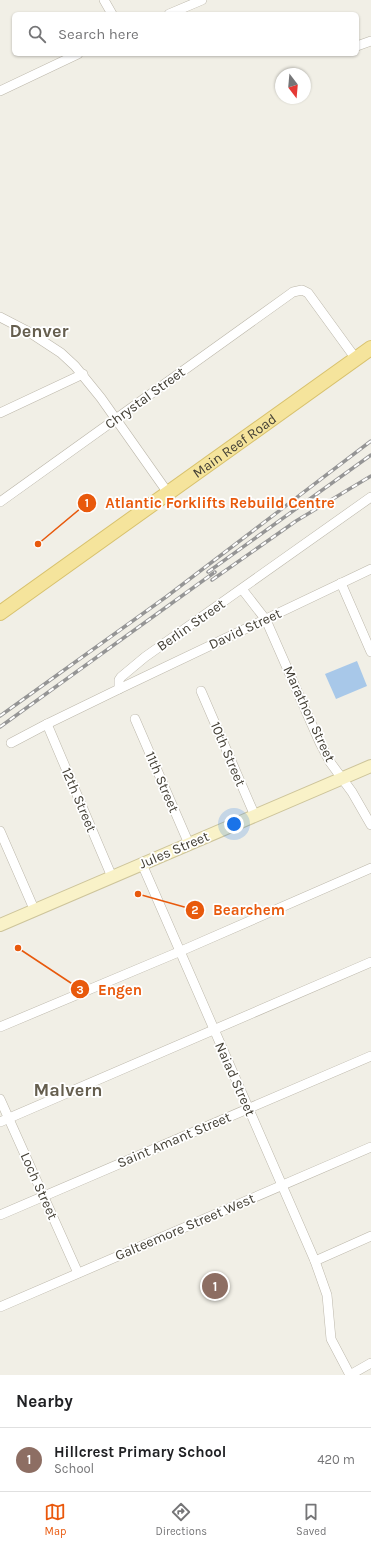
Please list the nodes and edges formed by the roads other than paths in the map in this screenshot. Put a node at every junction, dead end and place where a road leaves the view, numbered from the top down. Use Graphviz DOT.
graph roads {
  1 [pos="104,0"];
  2 [pos="202,0"];
  3 [pos="111,12"];
  4 [pos="174,12"];
  5 [pos="371,41"];
  6 [pos="359,45"];
  7 [pos="74,56"];
  8 [pos="0,92"];
  9 [pos="0,317"];
  10 [pos="371,348"];
  11 [pos="356,359"];
  12 [pos="82,374"];
  13 [pos="0,414"];
  14 [pos="116,419"];
  15 [pos="168,493"];
  16 [pos="371,497"];
  17 [pos="0,502"];
  18 [pos="371,569"];
  19 [pos="341,583"];
  20 [pos="242,589"];
  21 [pos="0,613"];
  22 [pos="266,620"];
  23 [pos="371,652"];
  24 [pos="119,689"];
  25 [pos="201,691"];
  26 [pos="135,719"];
  27 [pos="47,724"];
  28 [pos="11,743"];
  29 [pos="371,766"];
  30 [pos="343,778"];
  31 [pos="255,816"];
  32 [pos="371,825"];
  33 [pos="0,831"];
  34 [pos="189,844"];
  35 [pos="142,864"];
  36 [pos="371,868"];
  37 [pos="112,877"];
  38 [pos="34,909"];
  39 [pos="0,925"];
  40 [pos="181,951"];
  41 [pos="371,962"];
  42 [pos="0,1027"];
  43 [pos="213,1030"];
  44 [pos="371,1056"];
  45 [pos="0,1099"];
  46 [pos="248,1108"];
  47 [pos="4,1120"];
  48 [pos="371,1147"];
  49 [pos="282,1186"];
  50 [pos="44,1196"];
  51 [pos="0,1215"];
  52 [pos="371,1236"];
  53 [pos="315,1261"];
  54 [pos="78,1273"];
  55 [pos="0,1307"];
  56 [pos="371,1363"];
  57 [pos="350,1375"];
  1 -- 3 [label="street"];
  2 -- 4 [label="street"];
  5 -- 6 [label="street"];
  7 -- 8 [label="street"];
  9 -- 12 [label="street"];
  10 -- 11 [label="main road, Main Reef Road"];
  11 -- 14 [label="street, Chrystal Street"];
  11 -- 15 [label="main road, Main Reef Road"];
  12 -- 13 [label="street"];
  12 -- 14 [label="street"];
  14 -- 15 [label="street"];
  14 -- 17 [label="street, Chrystal Street"];
  15 -- 21 [label="main road, Main Reef Road"];
  16 -- 20 [label="street, Berlin Street"];
  18 -- 19 [label="street, David Street"];
  19 -- 22 [label="street, David Street"];
  19 -- 23 [label="street"];
  20 -- 22 [label="street, Marathon Street"];
  20 -- 24 [label="street, Berlin Street"];
  22 -- 24 [label="street, David Street"];
  22 -- 30 [label="street, Marathon Street"];
  24 -- 27 [label="street"];
  25 -- 31 [label="street, 10th Street"];
  26 -- 34 [label="street, 11th Street"];
  27 -- 28 [label="street"];
  27 -- 37 [label="street, 12th Street"];
  29 -- 30 [label="main road, Jules Street"];
  30 -- 31 [label="main road, Jules Street"];
  30 -- 32 [label="street, Marathon Street"];
  31 -- 34 [label="main road, Jules Street"];
  33 -- 38 [label="street"];
  34 -- 35 [label="main road, Jules Street"];
  35 -- 37 [label="main road, Jules Street"];
  35 -- 40 [label="street, Naiad Street"];
  36 -- 40 [label="street"];
  37 -- 38 [label="main road, Jules Street"];
  38 -- 39 [label="main road, Jules Street"];
  40 -- 42 [label="street"];
  40 -- 43 [label="street, Naiad Street"];
  41 -- 43 [label="street"];
  43 -- 46 [label="street, Naiad Street"];
  43 -- 47 [label="street"];
  44 -- 46 [label="street, Saint Amant Street"];
  45 -- 47 [label="street, Loch Street"];
  46 -- 49 [label="street, Naiad Street"];
  46 -- 50 [label="street, Saint Amant Street"];
  47 -- 50 [label="street, Loch Street"];
  48 -- 49 [label="street, Galteemore Street West"];
  49 -- 53 [label="street, Naiad Street"];
  49 -- 54 [label="street, Galteemore Street West"];
  50 -- 51 [label="street, Saint Amant Street"];
  50 -- 54 [label="street, Loch Street"];
  52 -- 53 [label="street"];
  53 -- 57 [label="street, Naiad Street"];
  54 -- 55 [label="street, Galteemore Street West"];
  56 -- 57 [label="street"];
}
